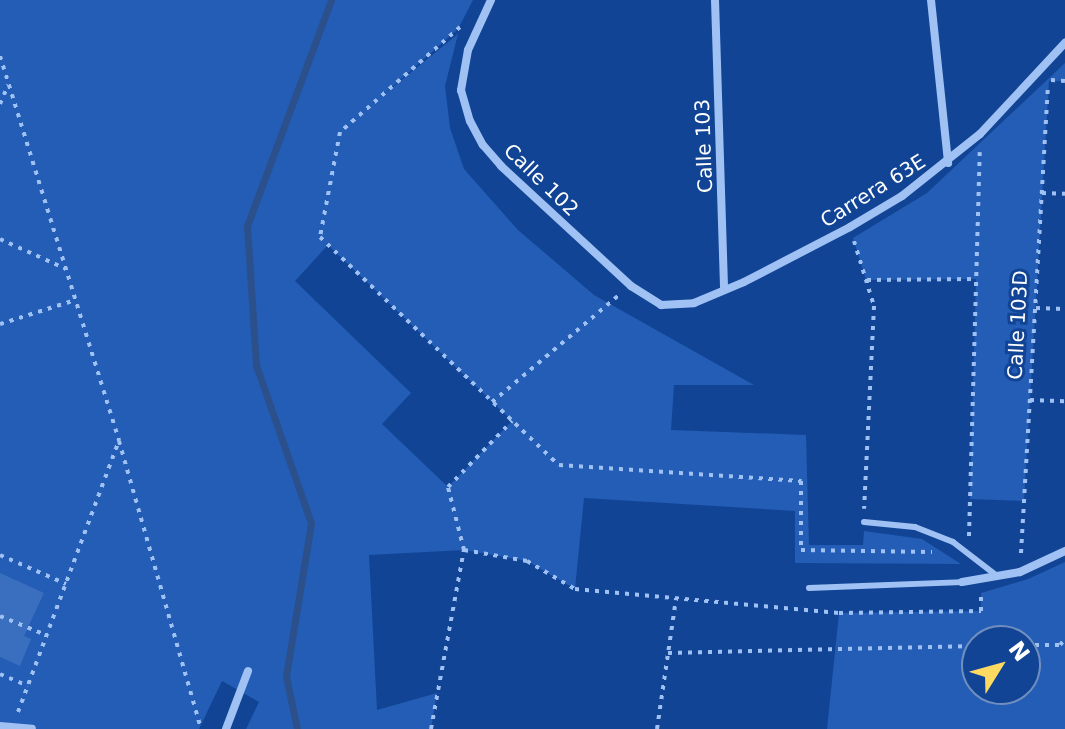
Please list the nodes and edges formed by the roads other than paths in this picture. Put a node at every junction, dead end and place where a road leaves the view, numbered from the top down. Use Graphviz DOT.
graph roads {
  1 [pos="491,0"];
  2 [pos="715,0"];
  3 [pos="931,0"];
  4 [pos="1065,43"];
  5 [pos="948,163"];
  6 [pos="724,290"];
  7 [pos="661,305"];
  8 [pos="864,522"];
  9 [pos="1065,551"];
  10 [pos="998,578"];
  11 [pos="962,582"];
  12 [pos="809,588"];
  13 [pos="248,671"];
  14 [pos="0,726"];
  15 [pos="32,729"];
  16 [pos="226,729"];
  1 -- 7 [label="street, Calle 102"];
  2 -- 6 [label="street, Calle 103"];
  3 -- 5 [label="street"];
  4 -- 5 [label="street, Carrera 63E"];
  5 -- 6 [label="street, Carrera 63E"];
  6 -- 7 [label="street, Carrera 63E"];
  8 -- 10 [label="lane"];
  9 -- 10 [label="street"];
  10 -- 11 [label="street"];
  11 -- 12 [label="lane"];
  13 -- 16 [label="street"];
  14 -- 15 [label="street"];
}
